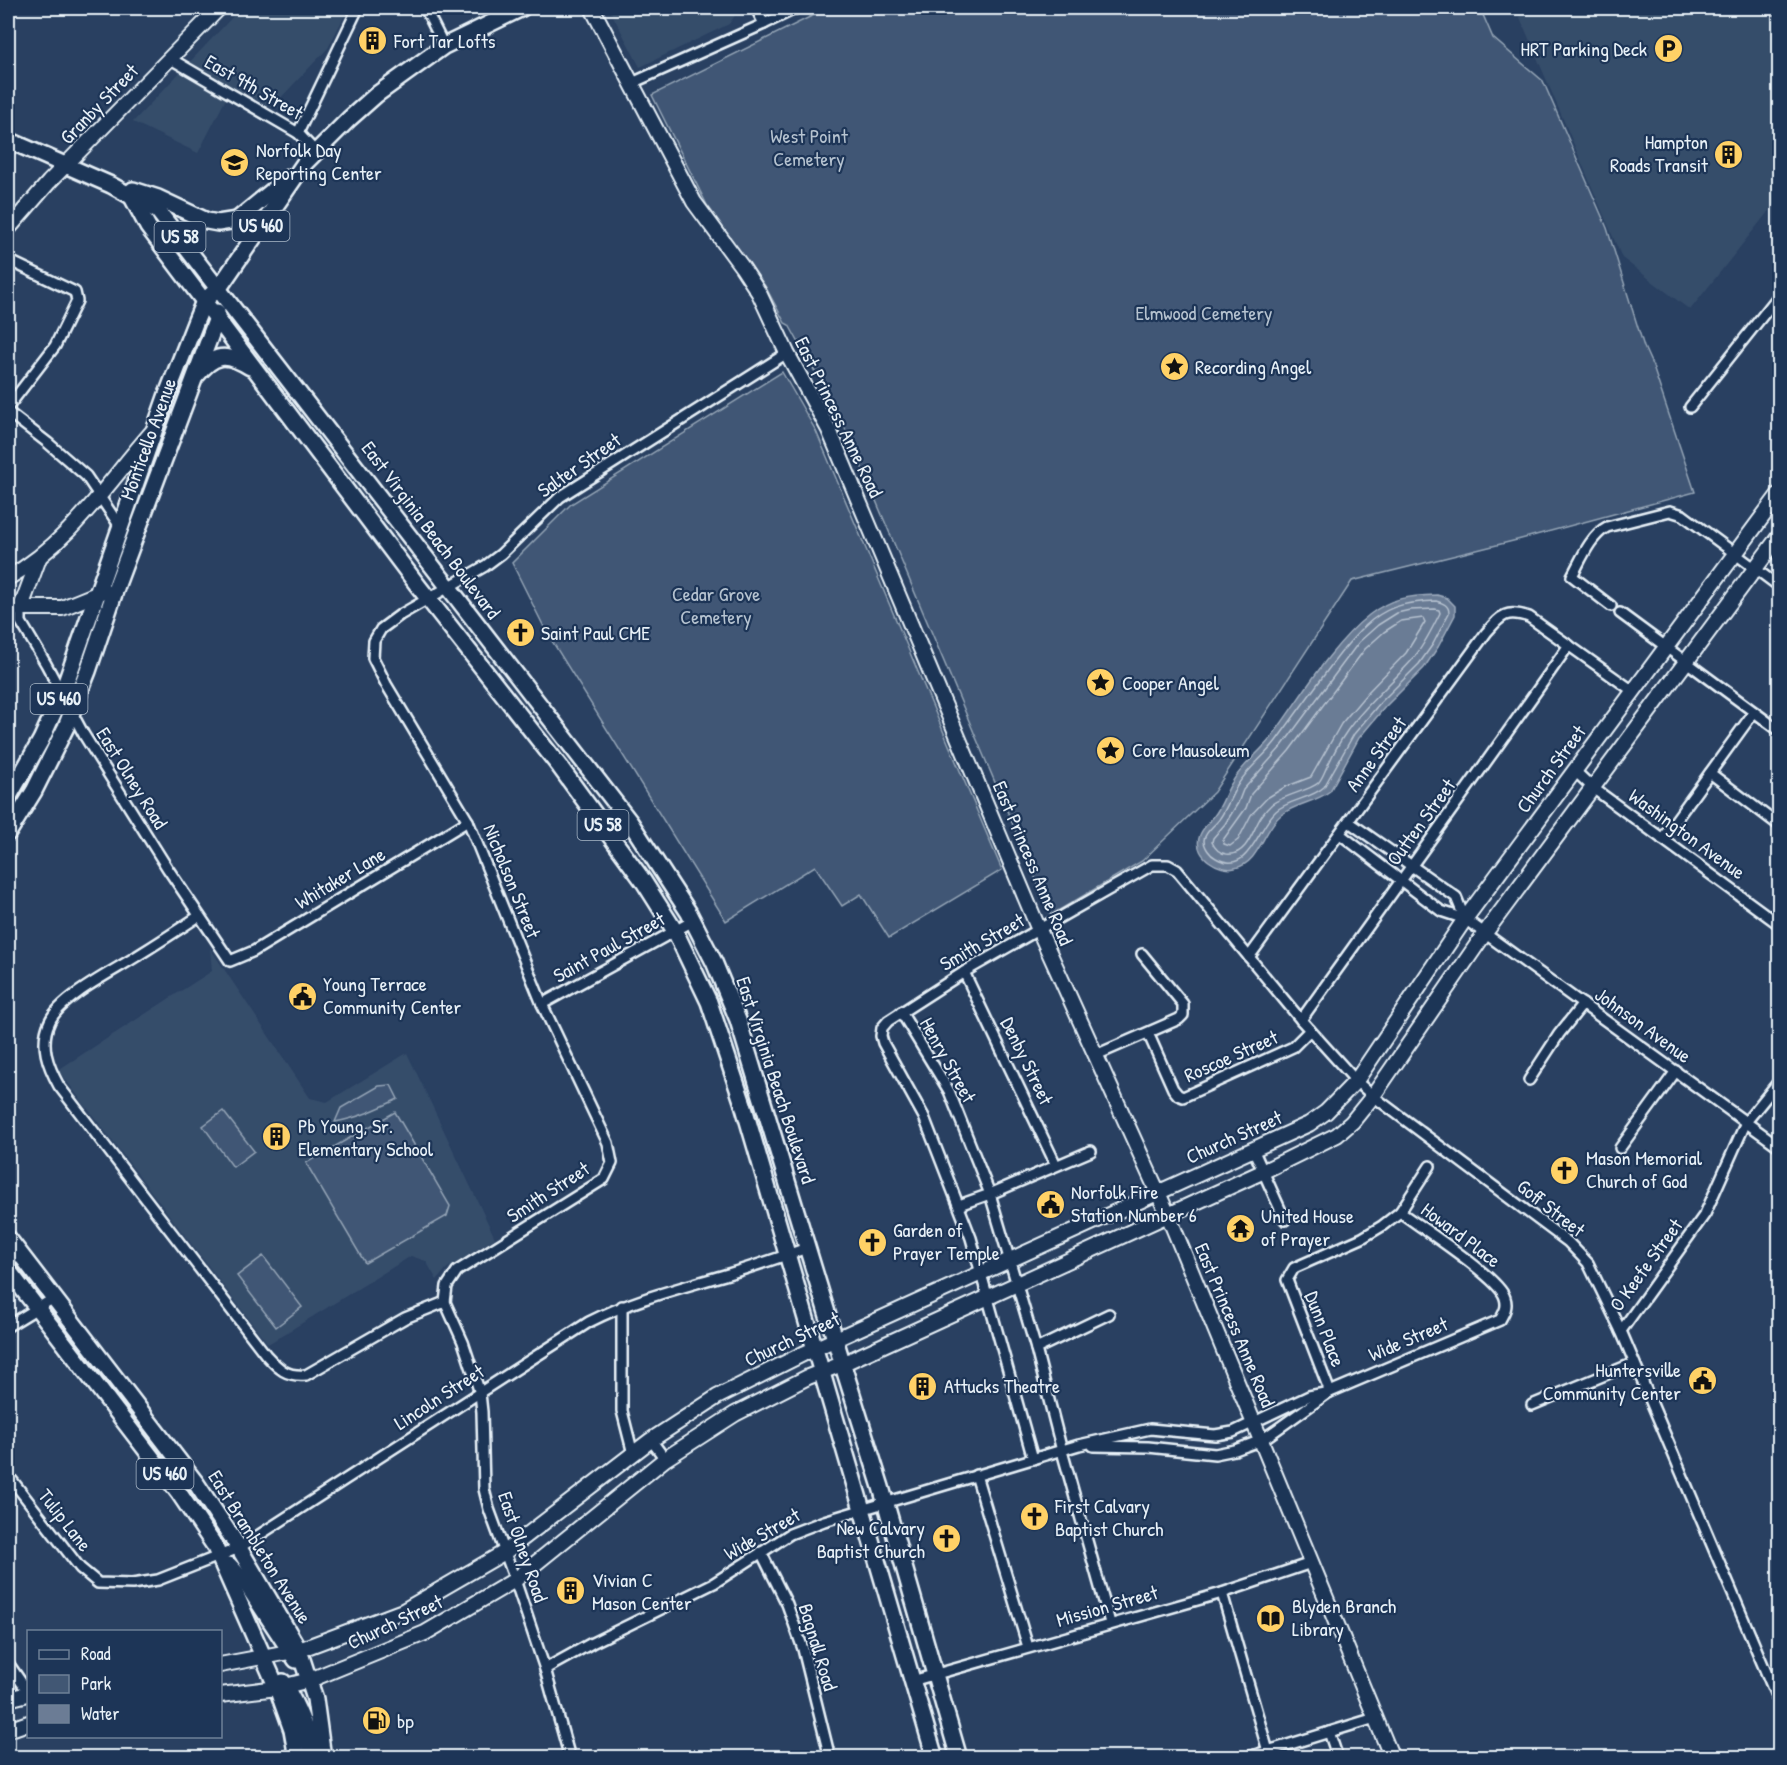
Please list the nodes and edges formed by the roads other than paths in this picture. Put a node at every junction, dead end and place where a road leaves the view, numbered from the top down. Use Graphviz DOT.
graph roads {
  1 [pos="219,8"];
  2 [pos="358,8"];
  3 [pos="425,8"];
  4 [pos="522,8"];
  5 [pos="592,8"];
  6 [pos="756,8"];
  7 [pos="797,8"];
  8 [pos="764,24"];
  9 [pos="444,46"];
  10 [pos="171,59"];
  11 [pos="632,83"];
  12 [pos="298,133"];
  13 [pos="8,140"];
  14 [pos="315,151"];
  15 [pos="304,164"];
  16 [pos="66,166"];
  17 [pos="113,186"];
  18 [pos="132,198"];
  19 [pos="8,229"];
  20 [pos="8,260"];
  21 [pos="219,288"];
  22 [pos="1779,294"];
  23 [pos="204,301"];
  24 [pos="217,318"];
  25 [pos="787,353"];
  26 [pos="257,372"];
  27 [pos="192,381"];
  28 [pos="8,407"];
  29 [pos="1690,407"];
  30 [pos="8,412"];
  31 [pos="156,427"];
  32 [pos="1779,493"];
  33 [pos="99,495"];
  34 [pos="121,528"];
  35 [pos="1779,535"];
  36 [pos="1734,554"];
  37 [pos="39,558"];
  38 [pos="1755,569"];
  39 [pos="8,578"];
  40 [pos="118,582"];
  41 [pos="449,587"];
  42 [pos="1779,587"];
  43 [pos="98,595"];
  44 [pos="429,600"];
  45 [pos="1611,606"];
  46 [pos="14,608"];
  47 [pos="1620,614"];
  48 [pos="374,641"];
  49 [pos="1569,645"];
  50 [pos="1666,646"];
  51 [pos="1686,662"];
  52 [pos="1633,691"];
  53 [pos="62,694"];
  54 [pos="1754,712"];
  55 [pos="72,713"];
  56 [pos="1779,731"];
  57 [pos="576,753"];
  58 [pos="560,767"];
  59 [pos="1575,771"];
  60 [pos="1710,774"];
  61 [pos="1593,788"];
  62 [pos="8,798"];
  63 [pos="468,821"];
  64 [pos="1348,822"];
  65 [pos="1779,826"];
  66 [pos="8,834"];
  67 [pos="1340,834"];
  68 [pos="1662,839"];
  69 [pos="1411,865"];
  70 [pos="1177,870"];
  71 [pos="1401,880"];
  72 [pos="199,916"];
  73 [pos="1465,919"];
  74 [pos="693,921"];
  75 [pos="1779,925"];
  76 [pos="1040,930"];
  77 [pos="675,931"];
  78 [pos="1485,933"];
  79 [pos="1142,954"];
  80 [pos="1249,957"];
  81 [pos="230,961"];
  82 [pos="964,972"];
  83 [pos="542,1004"];
  84 [pos="1583,1004"];
  85 [pos="901,1012"];
  86 [pos="1301,1020"];
  87 [pos="1310,1030"];
  88 [pos="1148,1033"];
  89 [pos="1096,1055"];
  90 [pos="1676,1071"];
  91 [pos="1529,1080"];
  92 [pos="1779,1080"];
  93 [pos="1356,1081"];
  94 [pos="1373,1096"];
  95 [pos="1746,1122"];
  96 [pos="608,1143"];
  97 [pos="1779,1147"];
  98 [pos="1620,1148"];
  99 [pos="1253,1149"];
  100 [pos="1091,1151"];
  101 [pos="1056,1165"];
  102 [pos="1430,1166"];
  103 [pos="1262,1172"];
  104 [pos="1159,1192"];
  105 [pos="990,1194"];
  106 [pos="959,1205"];
  107 [pos="795,1206"];
  108 [pos="775,1212"];
  109 [pos="1400,1212"];
  110 [pos="1168,1215"];
  111 [pos="1285,1220"];
  112 [pos="8,1238"];
  113 [pos="807,1248"];
  114 [pos="787,1254"];
  115 [pos="1010,1260"];
  116 [pos="8,1270"];
  117 [pos="982,1273"];
  118 [pos="1017,1283"];
  119 [pos="988,1297"];
  120 [pos="54,1298"];
  121 [pos="446,1302"];
  122 [pos="621,1306"];
  123 [pos="37,1308"];
  124 [pos="1109,1314"];
  125 [pos="1500,1320"];
  126 [pos="8,1326"];
  127 [pos="1621,1331"];
  128 [pos="835,1340"];
  129 [pos="816,1349"];
  130 [pos="1036,1349"];
  131 [pos="1635,1363"];
  132 [pos="842,1364"];
  133 [pos="822,1372"];
  134 [pos="1330,1392"];
  135 [pos="480,1393"];
  136 [pos="1532,1405"];
  137 [pos="1255,1423"];
  138 [pos="651,1440"];
  139 [pos="1262,1440"];
  140 [pos="1079,1445"];
  141 [pos="1062,1451"];
  142 [pos="633,1454"];
  143 [pos="665,1459"];
  144 [pos="1033,1459"];
  145 [pos="8,1475"];
  146 [pos="976,1475"];
  147 [pos="885,1501"];
  148 [pos="861,1509"];
  149 [pos="239,1548"];
  150 [pos="505,1552"];
  151 [pos="761,1552"];
  152 [pos="220,1556"];
  153 [pos="1311,1563"];
  154 [pos="515,1580"];
  155 [pos="98,1583"];
  156 [pos="1222,1593"];
  157 [pos="1110,1623"];
  158 [pos="1028,1647"];
  159 [pos="294,1651"];
  160 [pos="265,1658"];
  161 [pos="8,1663"];
  162 [pos="222,1665"];
  163 [pos="545,1669"];
  164 [pos="934,1675"];
  165 [pos="310,1680"];
  166 [pos="912,1681"];
  167 [pos="281,1687"];
  168 [pos="27,1692"];
  169 [pos="27,1693"];
  170 [pos="222,1695"];
  171 [pos="8,1699"];
  172 [pos="1779,1705"];
  173 [pos="1375,1718"];
  174 [pos="27,1724"];
  175 [pos="8,1730"];
  176 [pos="1329,1732"];
  177 [pos="1269,1754"];
  178 [pos="297,1758"];
  179 [pos="312,1758"];
  180 [pos="323,1758"];
  181 [pos="570,1758"];
  182 [pos="830,1758"];
  183 [pos="935,1758"];
  184 [pos="959,1758"];
  185 [pos="1245,1758"];
  186 [pos="1338,1758"];
  187 [pos="1392,1758"];
  1 -- 10 [label="main road, Granby Street"];
  2 -- 12 [label="street"];
  3 -- 9 [label="street"];
  4 -- 9 [label="main road, Monticello Avenue / US 460"];
  5 -- 11 [label="main road, East Princess Anne Road"];
  6 -- 8 [label="street"];
  7 -- 8 [label="street"];
  8 -- 11 [label="street"];
  9 -- 14 [label="main road, Monticello Avenue / US 460"];
  10 -- 12 [label="street, East 9th Street"];
  10 -- 16 [label="main road, Granby Street"];
  11 -- 25 [label="main road, East Princess Anne Road"];
  12 -- 14 [label="street, East 9th Street"];
  13 -- 16 [label="main road, US 58"];
  14 -- 15 [label="main road, Monticello Avenue / US 460"];
  15 -- 17 [label="main road"];
  15 -- 21 [label="main road, Monticello Avenue / US 460"];
  16 -- 17 [label="main road, East Virginia Beach Boulevard / US 58"];
  16 -- 19 [label="main road, Granby Street"];
  17 -- 18 [label="main road, East Virginia Beach Boulevard / US 58"];
  18 -- 21 [label="main road, East Virginia Beach Boulevard / US 58"];
  18 -- 23 [label="main road, East Virginia Beach Boulevard / US 58"];
  20 -- 28 [label="street"];
  21 -- 23 [label="main road, Monticello Avenue / US 460"];
  21 -- 24 [label="main road, Monticello Avenue / US 460"];
  21 -- 41 [label="main road, East Virginia Beach Boulevard / US 58"];
  22 -- 29 [label="street"];
  23 -- 24 [label="main road, East Virginia Beach Boulevard / US 58"];
  23 -- 31 [label="main road, Monticello Avenue / US 460"];
  24 -- 26 [label="main road, East Virginia Beach Boulevard / US 58"];
  24 -- 27 [label="main road, Monticello Avenue / US 460"];
  25 -- 41 [label="street, Salter Street"];
  25 -- 76 [label="main road, East Princess Anne Road"];
  26 -- 27 [label="main road"];
  26 -- 44 [label="main road, East Virginia Beach Boulevard / US 58"];
  27 -- 40 [label="main road, Monticello Avenue / US 460"];
  30 -- 33 [label="street"];
  31 -- 33 [label="main road, Monticello Avenue"];
  31 -- 34 [label="main road, Monticello Avenue / US 460"];
  32 -- 36 [label="main road, Church Street"];
  33 -- 34 [label="street"];
  33 -- 37 [label="main road, Monticello Avenue"];
  34 -- 43 [label="main road, Monticello Avenue / US 460"];
  35 -- 38 [label="main road, Church Street"];
  36 -- 38 [label="street"];
  36 -- 45 [label="street"];
  36 -- 50 [label="main road, Church Street"];
  37 -- 39 [label="main road, Monticello Avenue"];
  37 -- 46 [label="main road"];
  38 -- 42 [label="street"];
  38 -- 51 [label="main road, Church Street"];
  40 -- 43 [label="main road"];
  40 -- 55 [label="main road, US 460"];
  41 -- 44 [label="street, Salter Street"];
  41 -- 57 [label="main road, East Virginia Beach Boulevard / US 58"];
  43 -- 46 [label="main road"];
  43 -- 53 [label="main road, US 460"];
  44 -- 48 [label="street, Salter Street"];
  44 -- 58 [label="main road, East Virginia Beach Boulevard / US 58"];
  46 -- 53 [label="street, East Olney Road"];
  47 -- 50 [label="street"];
  48 -- 63 [label="street, Nicholson Street"];
  49 -- 52 [label="street, Anne Street"];
  49 -- 64 [label="street, Anne Street"];
  49 -- 69 [label="street, Outten Street"];
  50 -- 51 [label="street"];
  50 -- 52 [label="main road, Church Street"];
  51 -- 54 [label="street"];
  51 -- 61 [label="main road, Church Street"];
  52 -- 59 [label="main road, Church Street"];
  53 -- 55 [label="street, East Olney Road"];
  53 -- 62 [label="main road, US 460"];
  54 -- 56 [label="street"];
  54 -- 60 [label="street"];
  55 -- 66 [label="main road, US 460"];
  55 -- 72 [label="street, East Olney Road"];
  57 -- 58 [label="main road"];
  57 -- 74 [label="main road, East Virginia Beach Boulevard / US 58"];
  58 -- 77 [label="main road, East Virginia Beach Boulevard / US 58"];
  59 -- 61 [label="street, Washington Avenue"];
  59 -- 73 [label="main road, Church Street"];
  60 -- 65 [label="street"];
  60 -- 68 [label="street"];
  61 -- 68 [label="street, Washington Avenue"];
  61 -- 78 [label="main road, Church Street"];
  63 -- 81 [label="street, Whitaker Lane"];
  63 -- 83 [label="street, Nicholson Street"];
  64 -- 67 [label="street, Anne Street"];
  64 -- 69 [label="street"];
  67 -- 71 [label="street"];
  67 -- 80 [label="street, Anne Street"];
  68 -- 75 [label="street, Washington Avenue"];
  69 -- 71 [label="street, Outten Street"];
  69 -- 73 [label="street"];
  70 -- 76 [label="street, Smith Street"];
  70 -- 80 [label="street, Goff Street"];
  71 -- 73 [label="street"];
  71 -- 86 [label="street, Outten Street"];
  72 -- 81 [label="street, East Olney Road"];
  72 -- 121 [label="street"];
  73 -- 78 [label="street, Johnson Avenue"];
  73 -- 93 [label="main road, Church Street"];
  74 -- 77 [label="street, Saint Paul Street"];
  74 -- 107 [label="main road, East Virginia Beach Boulevard / US 58"];
  76 -- 82 [label="street, Smith Street"];
  76 -- 89 [label="main road, East Princess Anne Road"];
  77 -- 83 [label="street, Saint Paul Street"];
  77 -- 108 [label="main road, East Virginia Beach Boulevard / US 58"];
  78 -- 84 [label="street, Johnson Avenue"];
  78 -- 94 [label="main road, Church Street"];
  79 -- 88 [label="street"];
  80 -- 86 [label="street, Goff Street"];
  82 -- 85 [label="street, Smith Street"];
  82 -- 101 [label="street, Denby Street"];
  83 -- 96 [label="street, Nicholson Street"];
  84 -- 90 [label="street, Johnson Avenue"];
  84 -- 91 [label="street"];
  85 -- 105 [label="street, Henry Street"];
  85 -- 106 [label="street, Henry Street"];
  86 -- 87 [label="street, Goff Street"];
  87 -- 88 [label="street, Roscoe Street"];
  87 -- 93 [label="street, Goff Street"];
  88 -- 89 [label="street"];
  89 -- 104 [label="main road, East Princess Anne Road"];
  90 -- 95 [label="street, Johnson Avenue"];
  90 -- 98 [label="street"];
  92 -- 95 [label="street, O Keefe Street"];
  93 -- 94 [label="street, Goff Street"];
  93 -- 99 [label="main road, Church Street"];
  94 -- 103 [label="main road, Church Street"];
  94 -- 127 [label="street, Goff Street"];
  95 -- 97 [label="street, Johnson Avenue"];
  95 -- 127 [label="street, O Keefe Street"];
  96 -- 121 [label="street, Smith Street"];
  99 -- 103 [label="street"];
  99 -- 104 [label="main road, Church Street"];
  100 -- 101 [label="street"];
  101 -- 105 [label="street"];
  102 -- 109 [label="street"];
  103 -- 110 [label="main road, Church Street"];
  103 -- 111 [label="street"];
  104 -- 110 [label="main road, East Princess Anne Road"];
  104 -- 115 [label="main road, Church Street"];
  105 -- 106 [label="street"];
  105 -- 115 [label="street, Henry Street"];
  106 -- 117 [label="street, Henry Street"];
  107 -- 108 [label="main road"];
  107 -- 113 [label="main road, East Virginia Beach Boulevard / US 58"];
  108 -- 114 [label="main road, East Virginia Beach Boulevard / US 58"];
  109 -- 125 [label="street, Howard Place"];
  109 -- 134 [label="street, Dunn Place"];
  110 -- 118 [label="main road, Church Street"];
  110 -- 137 [label="main road, East Princess Anne Road"];
  112 -- 120 [label="main road, East Brambleton Avenue / US 460"];
  113 -- 114 [label="street, Lincoln Street"];
  113 -- 128 [label="main road, East Virginia Beach Boulevard / US 58"];
  114 -- 122 [label="street, Lincoln Street"];
  114 -- 129 [label="main road, East Virginia Beach Boulevard / US 58"];
  115 -- 117 [label="main road, Church Street"];
  115 -- 118 [label="street, Henry Street"];
  116 -- 123 [label="main road, East Brambleton Avenue / US 460"];
  117 -- 119 [label="street, Henry Street"];
  117 -- 128 [label="main road, Church Street"];
  118 -- 119 [label="main road, Church Street"];
  118 -- 130 [label="street, Henry Street"];
  119 -- 132 [label="main road, Church Street"];
  119 -- 144 [label="street, Henry Street"];
  120 -- 123 [label="street"];
  120 -- 149 [label="main road, East Brambleton Avenue / US 460"];
  121 -- 135 [label="street, East Olney Road"];
  122 -- 135 [label="street, Lincoln Street"];
  122 -- 142 [label="street"];
  123 -- 126 [label="street"];
  123 -- 152 [label="main road, East Brambleton Avenue / US 460"];
  124 -- 130 [label="street"];
  125 -- 134 [label="street, Wide Street"];
  127 -- 131 [label="street, Goff Street"];
  128 -- 129 [label="main road, Church Street"];
  128 -- 132 [label="main road, East Virginia Beach Boulevard / US 58"];
  129 -- 133 [label="main road, East Virginia Beach Boulevard / US 58"];
  129 -- 138 [label="main road, Church Street"];
  130 -- 141 [label="street, Henry Street"];
  131 -- 136 [label="street"];
  131 -- 172 [label="street, Goff Street"];
  132 -- 133 [label="main road, Church Street"];
  132 -- 147 [label="main road, East Virginia Beach Boulevard / US 58"];
  133 -- 143 [label="main road, Church Street"];
  133 -- 148 [label="main road, East Virginia Beach Boulevard / US 58"];
  134 -- 137 [label="street, Wide Street"];
  134 -- 139 [label="street, Wide Street"];
  135 -- 149 [label="street, Lincoln Street"];
  135 -- 150 [label="street, East Olney Road"];
  137 -- 139 [label="main road, East Princess Anne Road"];
  137 -- 140 [label="street, Wide Street"];
  138 -- 142 [label="main road, Church Street"];
  138 -- 143 [label="street"];
  139 -- 140 [label="street, Wide Street"];
  139 -- 153 [label="main road, East Princess Anne Road"];
  140 -- 141 [label="street, Wide Street"];
  141 -- 144 [label="street, Wide Street"];
  141 -- 157 [label="street, Henry Street"];
  142 -- 150 [label="main road, Church Street"];
  143 -- 154 [label="main road, Church Street"];
  144 -- 146 [label="street, Wide Street"];
  145 -- 155 [label="street, Tulip Lane"];
  146 -- 147 [label="street, Wide Street"];
  146 -- 158 [label="street"];
  147 -- 148 [label="street, Wide Street"];
  147 -- 164 [label="main road, East Virginia Beach Boulevard / US 58"];
  148 -- 151 [label="street, Wide Street"];
  148 -- 166 [label="main road, East Virginia Beach Boulevard / US 58"];
  149 -- 152 [label="street, Lincoln Street"];
  149 -- 159 [label="main road, East Brambleton Avenue / US 460"];
  150 -- 154 [label="street, East Olney Road"];
  150 -- 159 [label="main road, Church Street"];
  151 -- 163 [label="street, Wide Street"];
  151 -- 182 [label="street, Bagnall Road"];
  152 -- 155 [label="street, Lincoln Street"];
  152 -- 159 [label="main road"];
  152 -- 160 [label="main road, East Brambleton Avenue / US 460"];
  153 -- 156 [label="street, Mission Street"];
  153 -- 173 [label="main road, East Princess Anne Road"];
  154 -- 163 [label="street, East Olney Road"];
  154 -- 165 [label="main road, Church Street"];
  156 -- 157 [label="street, Mission Street"];
  156 -- 177 [label="street"];
  157 -- 158 [label="street, Mission Street"];
  158 -- 164 [label="street, Mission Street"];
  159 -- 160 [label="main road, Church Street"];
  159 -- 165 [label="main road, East Brambleton Avenue / US 460"];
  160 -- 162 [label="main road, Church Street"];
  160 -- 167 [label="main road, East Brambleton Avenue / US 460"];
  161 -- 168 [label="street"];
  163 -- 181 [label="street, East Olney Road"];
  164 -- 166 [label="street, Mission Street"];
  164 -- 184 [label="main road, East Virginia Beach Boulevard / US 58"];
  165 -- 167 [label="main road, Church Street"];
  165 -- 180 [label="main road, East Brambleton Avenue / US 460"];
  166 -- 183 [label="main road, East Virginia Beach Boulevard / US 58"];
  167 -- 170 [label="main road, Church Street"];
  167 -- 178 [label="main road, East Brambleton Avenue / US 460"];
  167 -- 179 [label="main road"];
  169 -- 171 [label="main road"];
  173 -- 176 [label="street"];
  173 -- 187 [label="main road, East Princess Anne Road"];
  174 -- 175 [label="main road"];
  176 -- 177 [label="street"];
  176 -- 186 [label="street"];
  177 -- 185 [label="street"];
}
